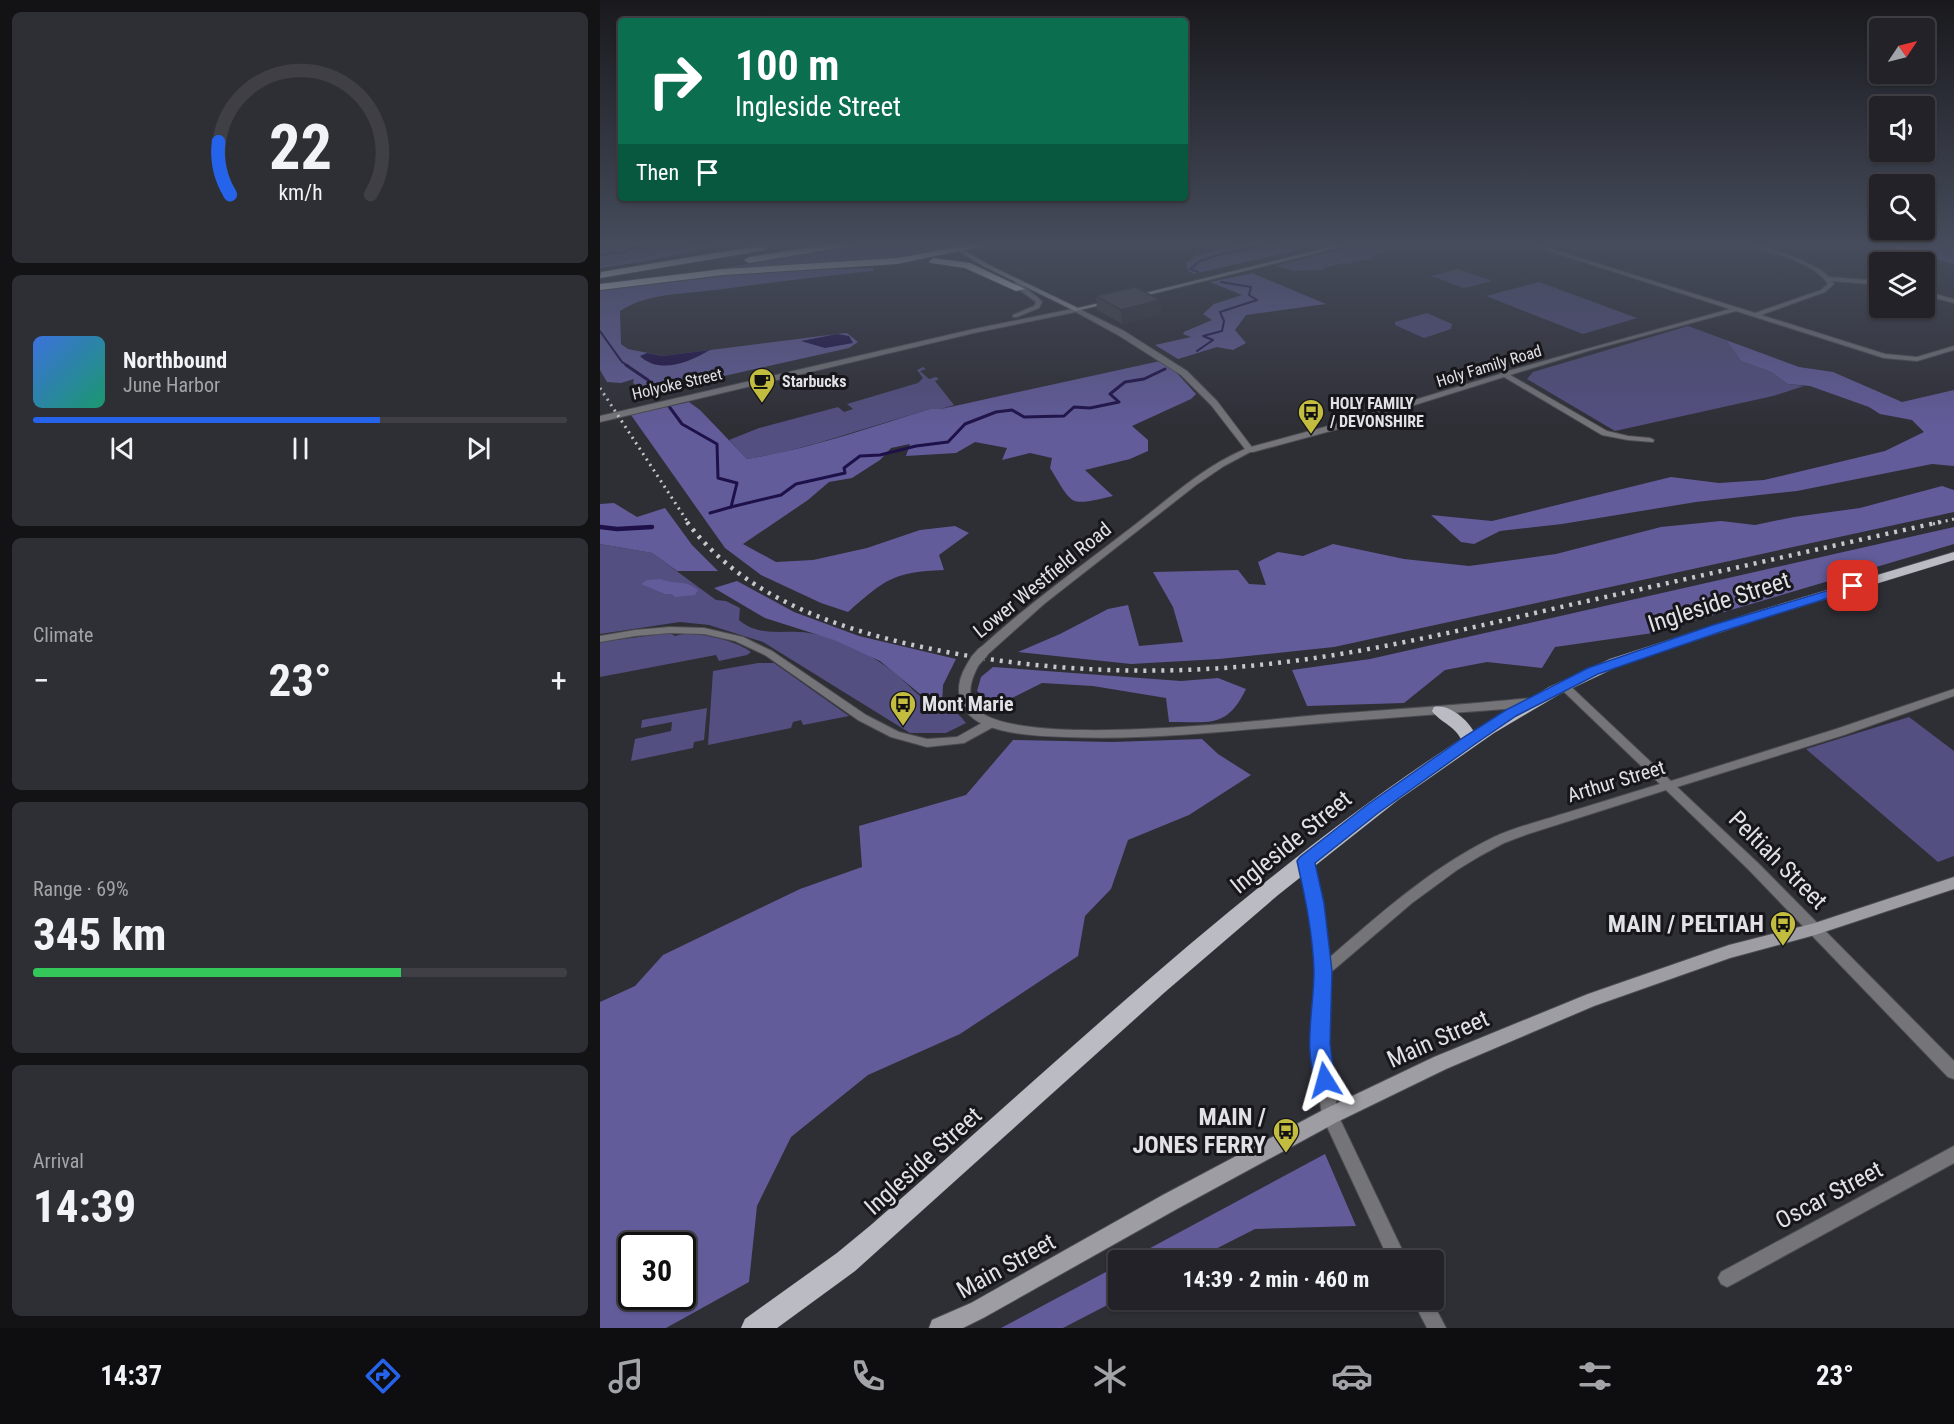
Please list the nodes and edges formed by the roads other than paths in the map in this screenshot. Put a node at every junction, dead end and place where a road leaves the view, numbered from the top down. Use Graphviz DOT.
graph roads {
  1 [pos="1037,305"];
  2 [pos="1064,305"];
  3 [pos="1087,305"];
  4 [pos="1090,305"];
  5 [pos="1724,305"];
  6 [pos="1783,305"];
  7 [pos="1073,309"];
  8 [pos="1737,309"];
  9 [pos="1755,315"];
  10 [pos="993,321"];
  11 [pos="1954,348"];
  12 [pos="1503,374"];
  13 [pos="600,412"];
  14 [pos="600,419"];
  15 [pos="1650,440"];
  16 [pos="1250,450"];
  17 [pos="1954,556"];
  18 [pos="600,639"];
  19 [pos="1564,686"];
  20 [pos="1954,692"];
  21 [pos="1532,702"];
  22 [pos="1440,711"];
  23 [pos="991,723"];
  24 [pos="1470,740"];
  25 [pos="1670,785"];
  26 [pos="1306,861"];
  27 [pos="1954,883"];
  28 [pos="1815,930"];
  29 [pos="1323,971"];
  30 [pos="1954,1072"];
  31 [pos="1330,1116"];
  32 [pos="1954,1154"];
  33 [pos="1393,1250"];
  34 [pos="1727,1278"];
  35 [pos="1427,1310"];
  36 [pos="754,1328"];
  37 [pos="940,1328"];
  38 [pos="1437,1328"];
  1 -- 10 [label="street"];
  2 -- 7 [label="main road"];
  3 -- 7 [label="main road"];
  4 -- 7 [label="main road"];
  5 -- 8 [label="street"];
  6 -- 9 [label="street"];
  7 -- 10 [label="street, Holyoke Street"];
  7 -- 14 [label="street, Holyoke Street"];
  7 -- 16 [label="street"];
  8 -- 9 [label="street"];
  8 -- 12 [label="street, Holy Family Road"];
  9 -- 11 [label="street"];
  10 -- 13 [label="street, Holyoke Street"];
  12 -- 15 [label="street"];
  12 -- 16 [label="street, Holy Family Road"];
  16 -- 23 [label="street, Lower Westfield Road"];
  17 -- 19 [label="main road, Ingleside Street"];
  18 -- 23 [label="street"];
  19 -- 21 [label="main road, Ingleside Street"];
  19 -- 25 [label="street, Peltiah Street"];
  20 -- 25 [label="street, Arthur Street"];
  21 -- 22 [label="street, Lower Westfield Road"];
  21 -- 24 [label="main road, Ingleside Street"];
  22 -- 23 [label="street, Lower Westfield Road"];
  22 -- 24 [label="main road"];
  24 -- 26 [label="main road, Ingleside Street"];
  25 -- 28 [label="street, Peltiah Street"];
  25 -- 29 [label="street, Arthur Street"];
  26 -- 29 [label="street"];
  26 -- 36 [label="main road, Ingleside Street"];
  27 -- 28 [label="main road, Main Street"];
  28 -- 30 [label="street, Peltiah Street"];
  28 -- 31 [label="main road, Main Street"];
  29 -- 31 [label="street"];
  31 -- 33 [label="street"];
  31 -- 37 [label="main road, Main Street"];
  32 -- 34 [label="street, Oscar Street"];
  35 -- 38 [label="street"];
}
